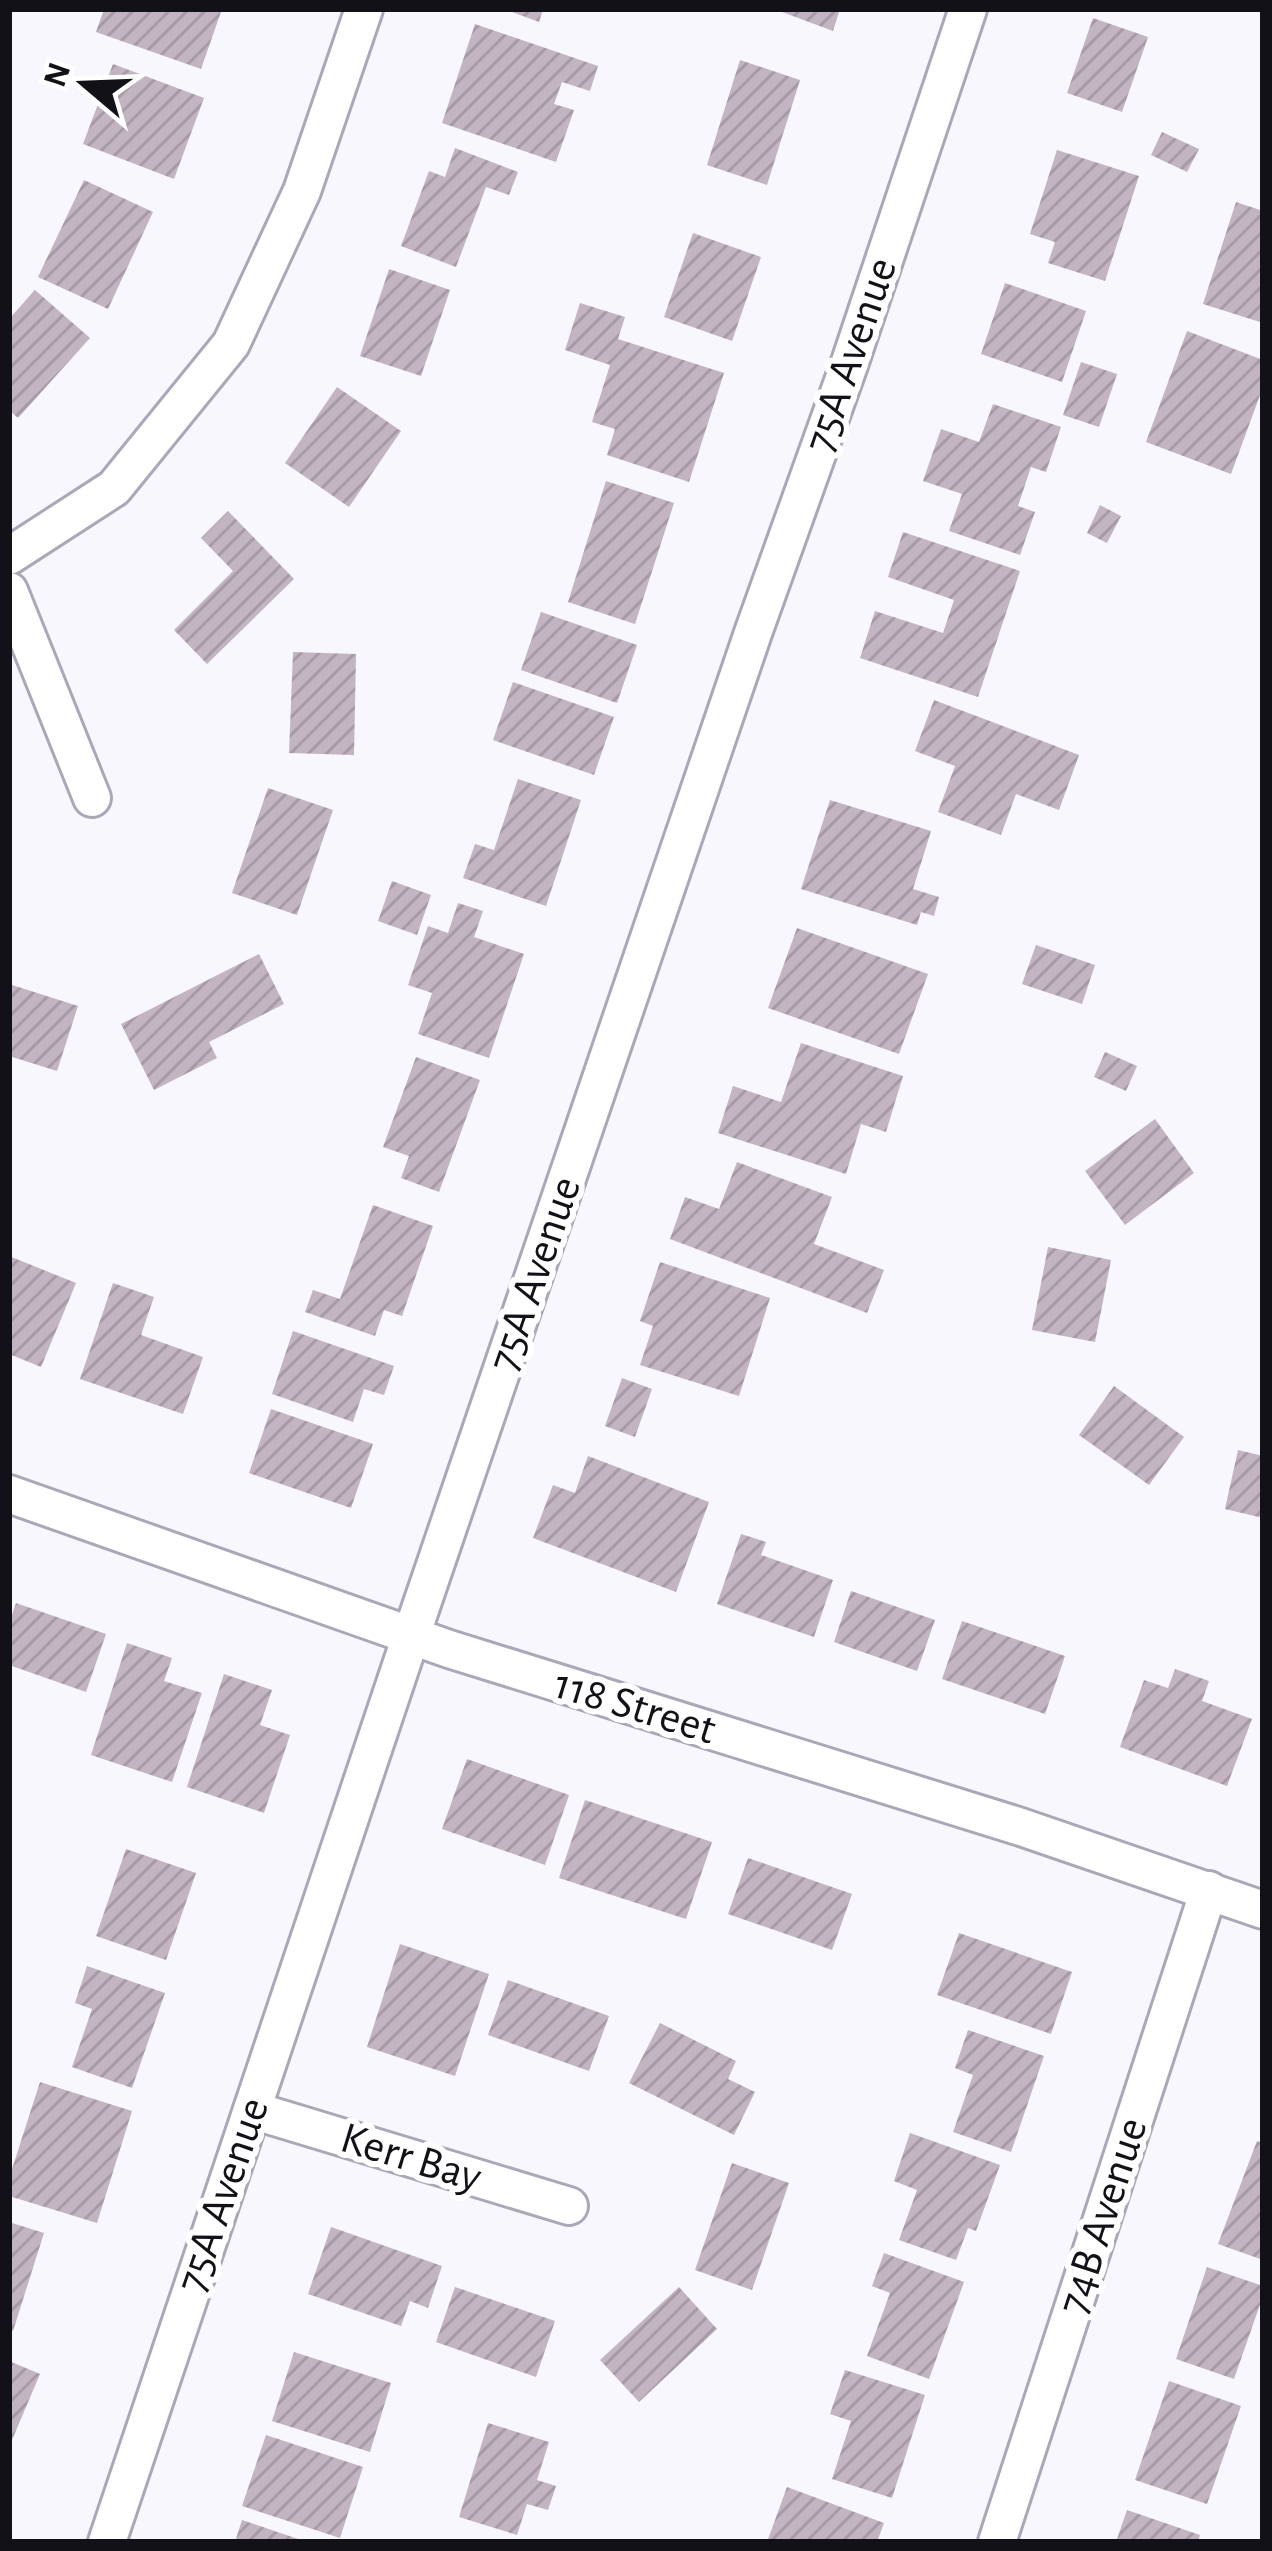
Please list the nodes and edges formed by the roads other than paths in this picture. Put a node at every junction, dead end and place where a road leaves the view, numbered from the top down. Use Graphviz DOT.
graph roads {
  1 [pos="364,9"];
  2 [pos="968,9"];
  3 [pos="9,556"];
  4 [pos="9,591"];
  5 [pos="92,798"];
  6 [pos="9,1495"];
  7 [pos="411,1636"];
  8 [pos="1209,1890"];
  9 [pos="1263,1910"];
  10 [pos="252,2110"];
  11 [pos="569,2206"];
  12 [pos="107,2542"];
  13 [pos="997,2542"];
  1 -- 3 [label="street"];
  2 -- 7 [label="street, 75A Avenue"];
  4 -- 5 [label="street"];
  6 -- 7 [label="street, 118 Street"];
  7 -- 8 [label="street, 118 Street"];
  7 -- 10 [label="street, 75A Avenue"];
  8 -- 9 [label="street, 118 Street"];
  8 -- 13 [label="street, 74B Avenue"];
  10 -- 11 [label="street, Kerr Bay"];
  10 -- 12 [label="street, 75A Avenue"];
}
